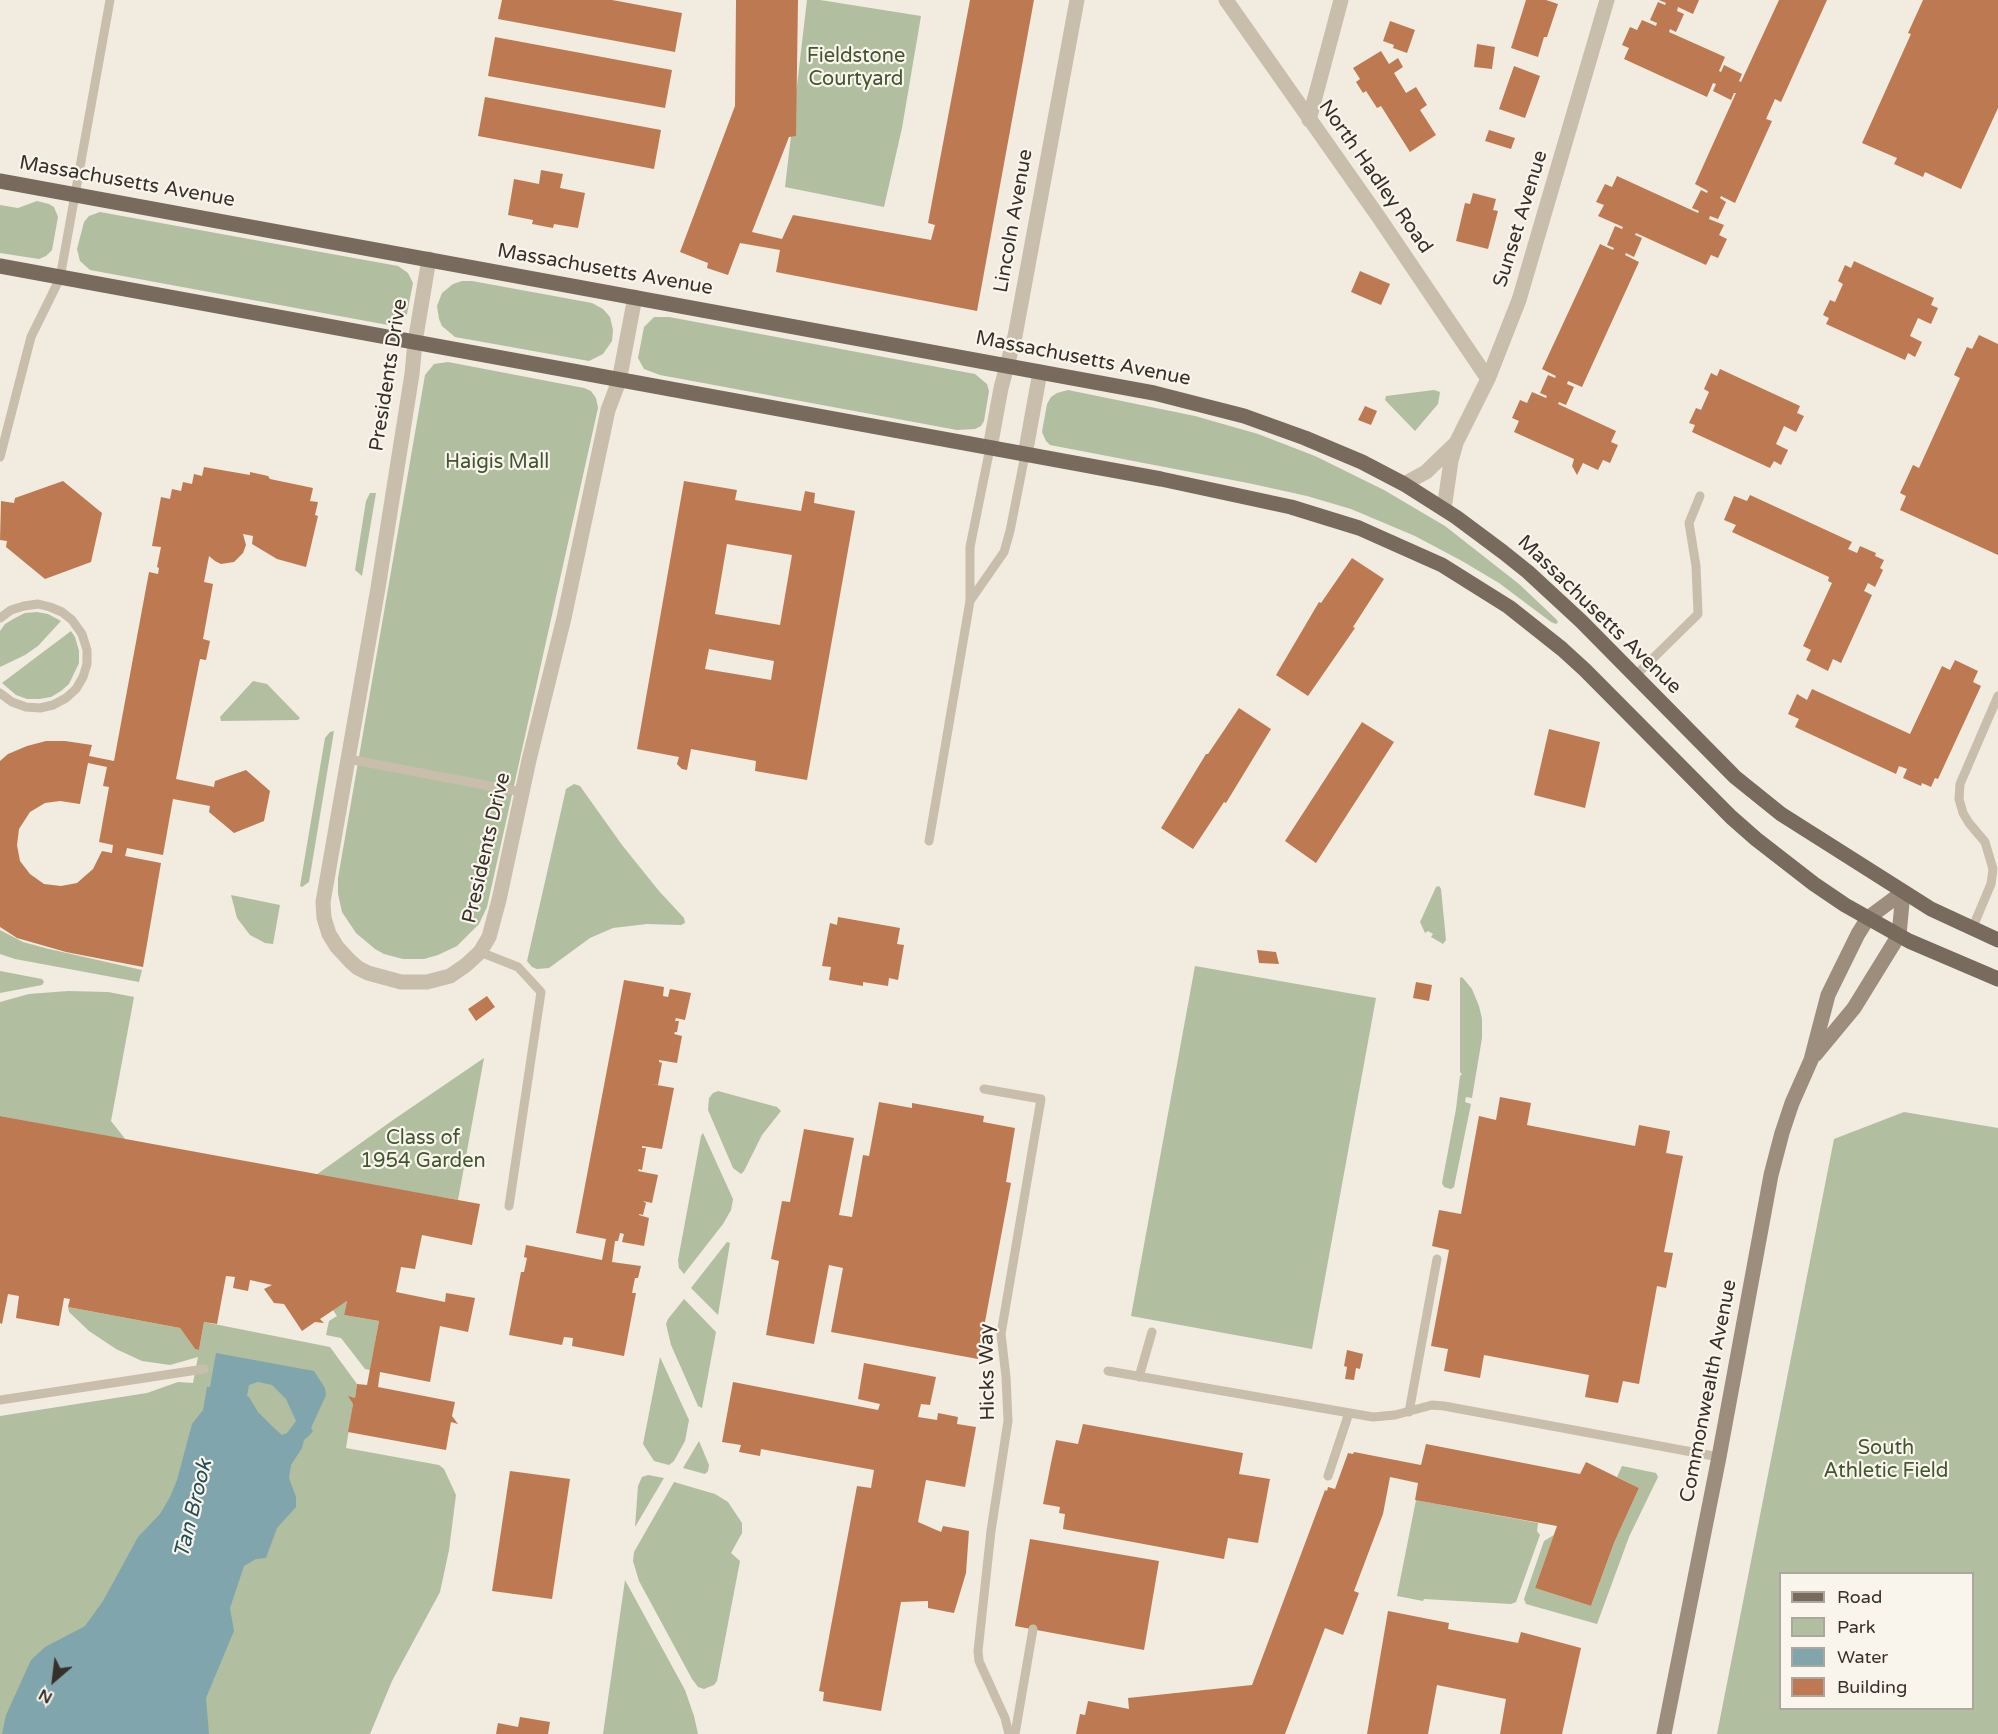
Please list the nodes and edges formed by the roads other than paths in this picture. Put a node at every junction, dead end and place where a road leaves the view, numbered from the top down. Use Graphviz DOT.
graph roads {
  1 [pos="110,0"];
  2 [pos="1077,0"];
  3 [pos="1226,0"];
  4 [pos="1341,0"];
  5 [pos="1607,0"];
  6 [pos="1309,120"];
  7 [pos="0,181"];
  8 [pos="76,194"];
  9 [pos="429,259"];
  10 [pos="0,266"];
  11 [pos="60,278"];
  12 [pos="635,297"];
  13 [pos="415,342"];
  14 [pos="1008,366"];
  15 [pos="1040,372"];
  16 [pos="1488,380"];
  17 [pos="619,381"];
  18 [pos="1456,443"];
  19 [pos="990,448"];
  20 [pos="1024,455"];
  21 [pos="0,457"];
  22 [pos="1404,484"];
  23 [pos="1700,496"];
  24 [pos="1444,509"];
  25 [pos="970,601"];
  26 [pos="0,618"];
  27 [pos="1635,676"];
  28 [pos="0,693"];
  29 [pos="1998,696"];
  30 [pos="348,759"];
  31 [pos="522,792"];
  32 [pos="929,841"];
  33 [pos="1903,892"];
  34 [pos="1868,918"];
  35 [pos="1972,929"];
  36 [pos="1899,935"];
  37 [pos="1998,940"];
  38 [pos="480,952"];
  39 [pos="1998,979"];
  40 [pos="1811,1060"];
  41 [pos="984,1089"];
  42 [pos="509,1206"];
  43 [pos="1437,1260"];
  44 [pos="1152,1332"];
  45 [pos="204,1369"];
  46 [pos="1108,1371"];
  47 [pos="1139,1377"];
  48 [pos="0,1400"];
  49 [pos="1409,1412"];
  50 [pos="1349,1413"];
  51 [pos="1719,1457"];
  52 [pos="1328,1476"];
  53 [pos="1034,1629"];
  54 [pos="1010,1734"];
  55 [pos="1015,1734"];
  56 [pos="1664,1734"];
  1 -- 8 [label="lane"];
  2 -- 14 [label="street, Lincoln Avenue"];
  3 -- 6 [label="street, North Hadley Road"];
  4 -- 6 [label="street"];
  5 -- 16 [label="street, Sunset Avenue"];
  6 -- 16 [label="street, North Hadley Road"];
  7 -- 8 [label="main road, Massachusetts Avenue"];
  8 -- 9 [label="main road, Massachusetts Avenue"];
  8 -- 11 [label="lane"];
  9 -- 12 [label="main road, Massachusetts Avenue"];
  9 -- 13 [label="street, Presidents Drive"];
  10 -- 11 [label="main road"];
  11 -- 13 [label="main road"];
  11 -- 21 [label="lane"];
  12 -- 14 [label="main road, Massachusetts Avenue"];
  12 -- 17 [label="street, Presidents Drive"];
  13 -- 17 [label="main road"];
  13 -- 30 [label="street, Presidents Drive"];
  14 -- 15 [label="main road, Massachusetts Avenue"];
  14 -- 19 [label="street, Lincoln Avenue"];
  15 -- 20 [label="street"];
  15 -- 22 [label="main road, Massachusetts Avenue"];
  16 -- 18 [label="street, Sunset Avenue"];
  17 -- 19 [label="main road"];
  17 -- 31 [label="street, Presidents Drive"];
  18 -- 22 [label="street, Sunset Avenue"];
  18 -- 24 [label="street, Sunset Avenue"];
  19 -- 20 [label="main road"];
  19 -- 25 [label="lane"];
  20 -- 25 [label="lane"];
  20 -- 34 [label="main road"];
  22 -- 24 [label="main road, Massachusetts Avenue"];
  23 -- 27 [label="lane"];
  24 -- 27 [label="main road, Massachusetts Avenue"];
  25 -- 32 [label="lane"];
  26 -- 28 [label="lane"];
  27 -- 33 [label="main road, Massachusetts Avenue"];
  29 -- 35 [label="lane"];
  30 -- 31 [label="lane"];
  30 -- 38 [label="street, Presidents Drive"];
  31 -- 38 [label="street, Presidents Drive"];
  33 -- 34 [label="main road, Commonwealth Avenue"];
  33 -- 35 [label="main road, Massachusetts Avenue"];
  33 -- 36 [label="main road, Commonwealth Avenue"];
  34 -- 36 [label="main road"];
  34 -- 40 [label="main road, Commonwealth Avenue"];
  35 -- 37 [label="main road, Massachusetts Avenue"];
  36 -- 39 [label="main road"];
  36 -- 40 [label="main road, Commonwealth Avenue"];
  38 -- 42 [label="lane"];
  40 -- 51 [label="main road, Commonwealth Avenue"];
  41 -- 54 [label="lane, Hicks Way"];
  43 -- 49 [label="lane"];
  44 -- 47 [label="lane"];
  45 -- 48 [label="lane"];
  46 -- 47 [label="lane"];
  47 -- 50 [label="lane"];
  49 -- 50 [label="lane"];
  49 -- 51 [label="lane"];
  50 -- 52 [label="lane"];
  51 -- 56 [label="main road, Commonwealth Avenue"];
  53 -- 55 [label="lane"];
}
